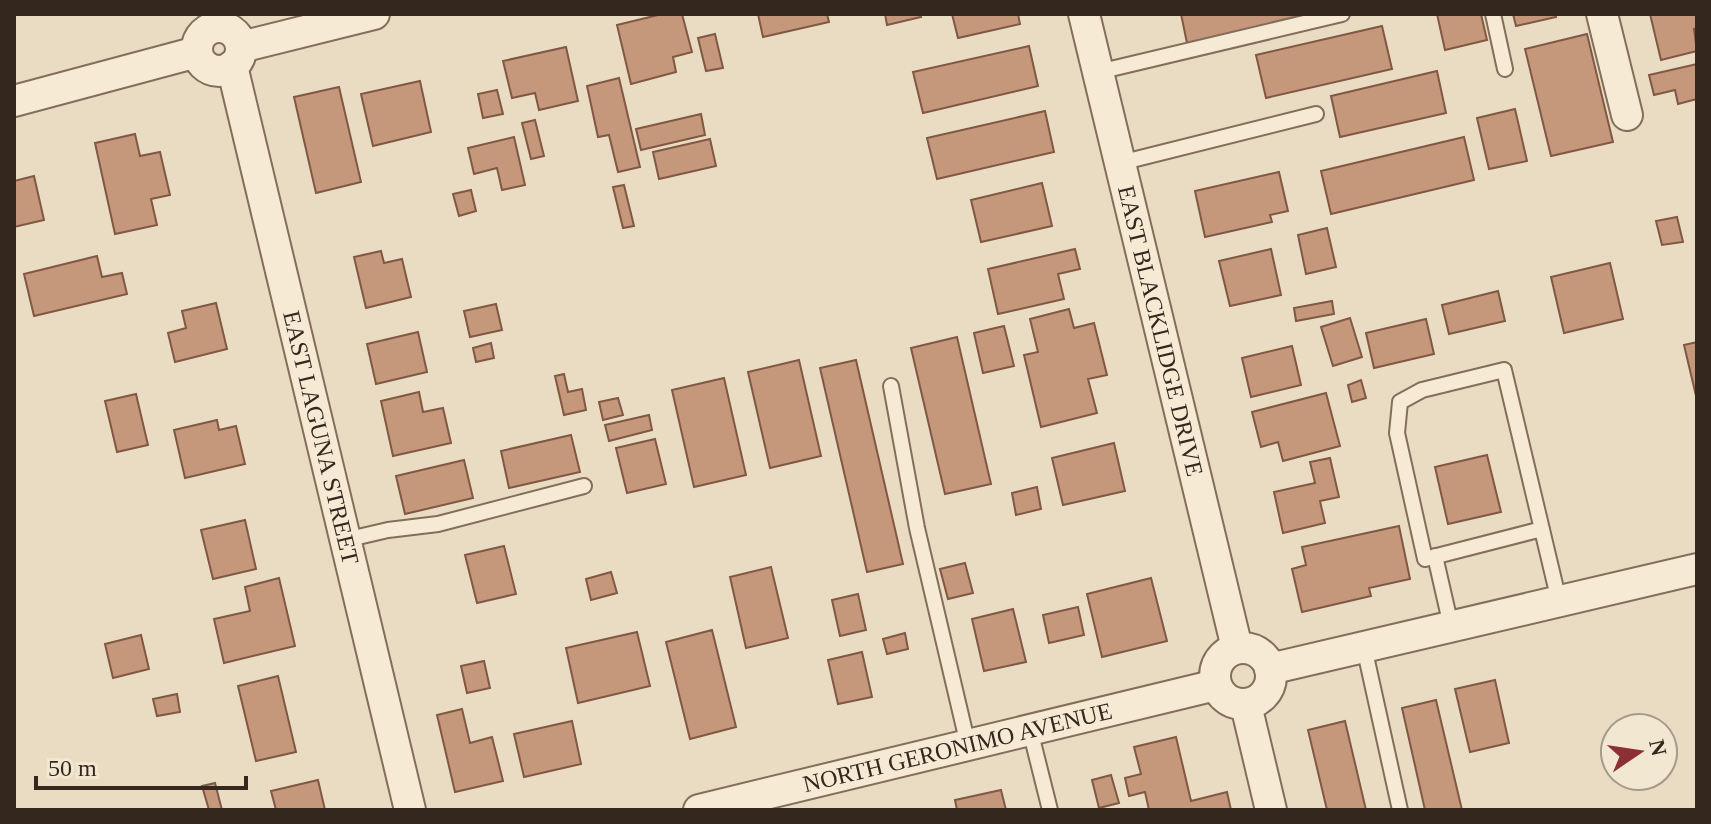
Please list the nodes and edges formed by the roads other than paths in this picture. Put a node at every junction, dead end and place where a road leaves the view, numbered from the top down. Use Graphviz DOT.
graph roads {
  1 [pos="374,14"];
  2 [pos="1084,14"];
  3 [pos="1342,14"];
  4 [pos="1493,14"];
  5 [pos="1602,14"];
  6 [pos="228,38"];
  7 [pos="1505,69"];
  8 [pos="1098,72"];
  9 [pos="14,101"];
  10 [pos="1316,114"];
  11 [pos="1627,115"];
  12 [pos="1120,163"];
  13 [pos="891,386"];
  14 [pos="584,486"];
  15 [pos="1542,529"];
  16 [pos="345,540"];
  17 [pos="1435,556"];
  18 [pos="1697,569"];
  19 [pos="1559,601"];
  20 [pos="1451,626"];
  21 [pos="1364,647"];
  22 [pos="1237,648"];
  23 [pos="1270,669"];
  24 [pos="1216,685"];
  25 [pos="1246,705"];
  26 [pos="1030,730"];
  27 [pos="968,745"];
  28 [pos="410,810"];
  29 [pos="699,810"];
  30 [pos="1050,810"];
  31 [pos="1271,810"];
  32 [pos="1400,810"];
  1 -- 6 [label="street"];
  2 -- 8 [label="street, EAST BLACKLIDGE DRIVE"];
  3 -- 8 [label="lane"];
  4 -- 7 [label="lane"];
  5 -- 11 [label="street"];
  6 -- 9 [label="street"];
  6 -- 16 [label="street, EAST LAGUNA STREET"];
  8 -- 12 [label="street, EAST BLACKLIDGE DRIVE"];
  10 -- 12 [label="lane"];
  12 -- 22 [label="street, EAST BLACKLIDGE DRIVE"];
  13 -- 27 [label="lane"];
  14 -- 16 [label="lane"];
  15 -- 17 [label="lane"];
  15 -- 17 [label="lane"];
  15 -- 19 [label="lane"];
  16 -- 28 [label="street, EAST LAGUNA STREET"];
  17 -- 20 [label="lane"];
  18 -- 19 [label="street"];
  19 -- 20 [label="street"];
  20 -- 21 [label="street"];
  21 -- 23 [label="street"];
  21 -- 32 [label="lane"];
  22 -- 23 [label="street"];
  22 -- 24 [label="street"];
  23 -- 25 [label="street"];
  24 -- 25 [label="street"];
  24 -- 26 [label="street, NORTH GERONIMO AVENUE"];
  25 -- 31 [label="street"];
  26 -- 27 [label="street, NORTH GERONIMO AVENUE"];
  26 -- 30 [label="lane"];
  27 -- 29 [label="street, NORTH GERONIMO AVENUE"];
}
